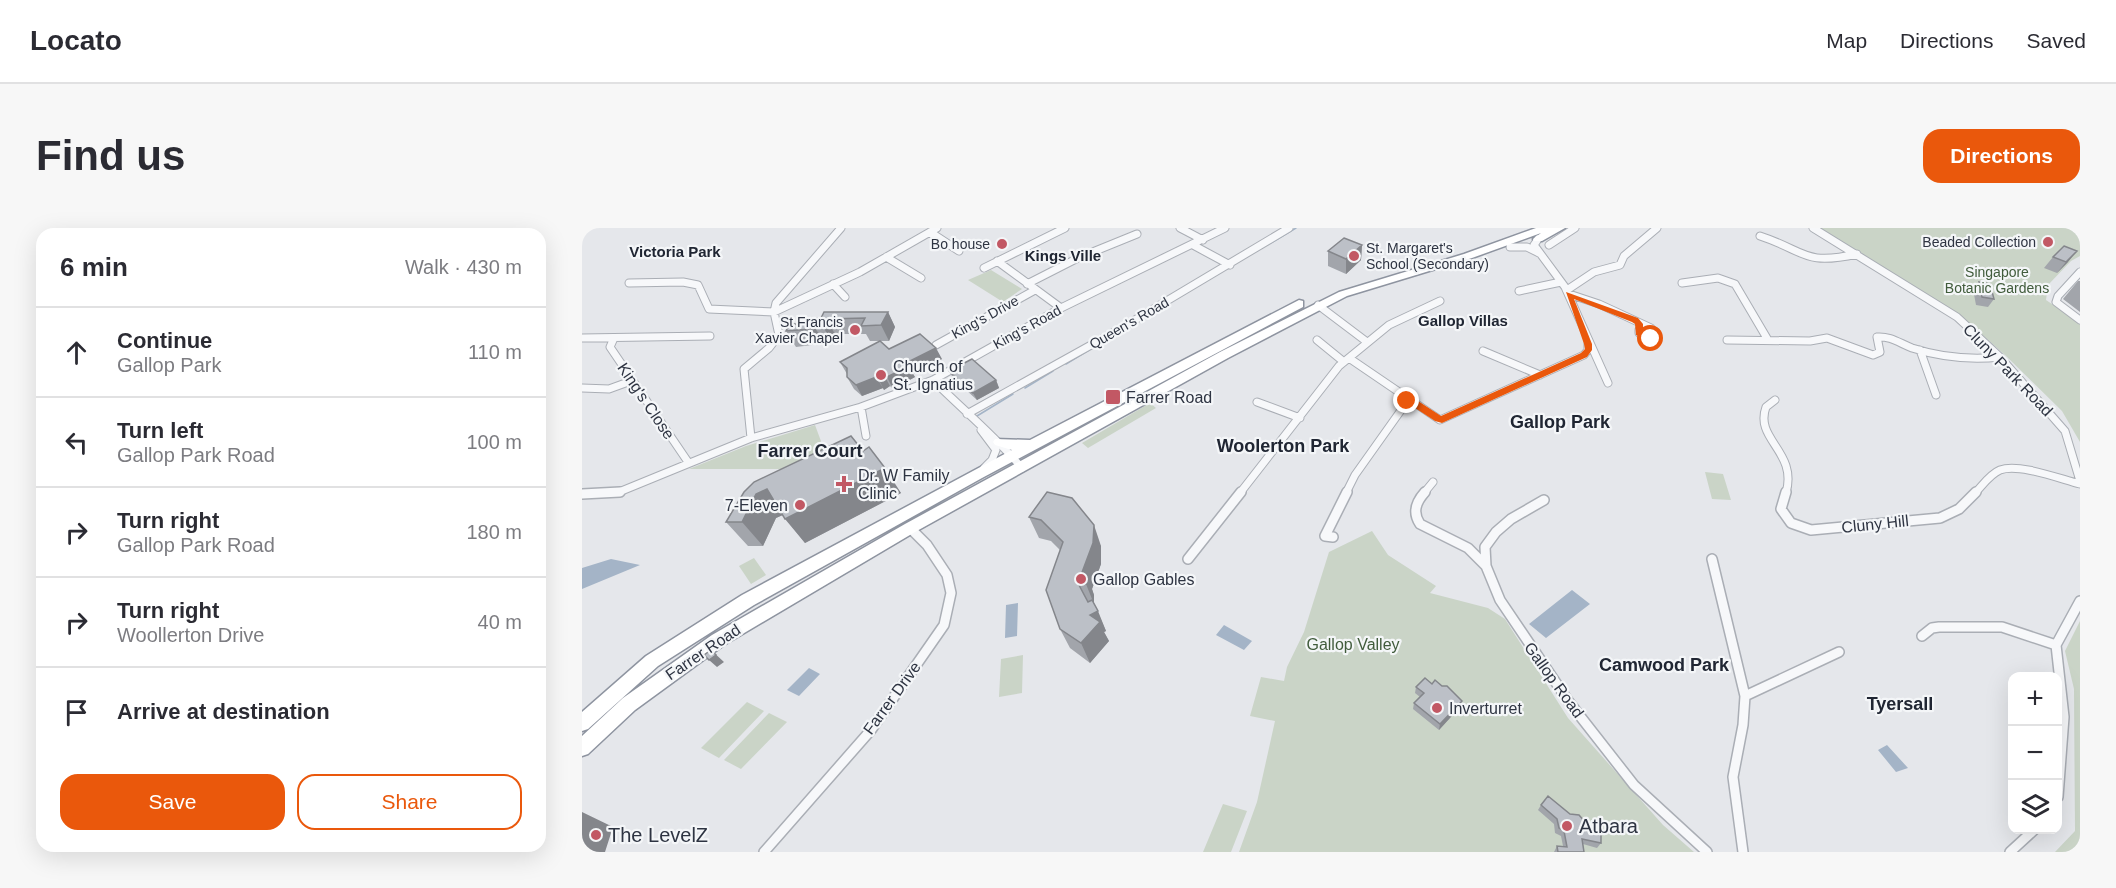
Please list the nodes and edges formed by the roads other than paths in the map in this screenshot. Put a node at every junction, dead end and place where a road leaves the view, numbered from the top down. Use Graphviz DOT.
graph roads {
  1 [pos="841,228"];
  2 [pos="937,228"];
  3 [pos="1065,228"];
  4 [pos="1180,228"];
  5 [pos="1225,228"];
  6 [pos="1289,228"];
  7 [pos="1519,228"];
  8 [pos="1560,228"];
  9 [pos="1575,228"];
  10 [pos="1657,228"];
  11 [pos="1813,228"];
  12 [pos="1540,231"];
  13 [pos="930,232"];
  14 [pos="1137,234"];
  15 [pos="1760,236"];
  16 [pos="1203,240"];
  17 [pos="1486,243"];
  18 [pos="1193,245"];
  19 [pos="1549,245"];
  20 [pos="1510,247"];
  21 [pos="959,251"];
  22 [pos="1539,253"];
  23 [pos="1857,254"];
  24 [pos="886,256"];
  25 [pos="1468,256"];
  26 [pos="996,261"];
  27 [pos="1230,265"];
  28 [pos="984,268"];
  29 [pos="2080,273"];
  30 [pos="921,278"];
  31 [pos="1562,282"];
  32 [pos="629,283"];
  33 [pos="1682,283"];
  34 [pos="833,284"];
  35 [pos="1027,285"];
  36 [pos="1035,290"];
  37 [pos="1519,291"];
  38 [pos="1568,292"];
  39 [pos="845,297"];
  40 [pos="1440,301"];
  41 [pos="1318,305"];
  42 [pos="1060,308"];
  43 [pos="774,312"];
  44 [pos="1635,320"];
  45 [pos="2080,320"];
  46 [pos="710,336"];
  47 [pos="582,338"];
  48 [pos="614,338"];
  49 [pos="1317,340"];
  50 [pos="1727,340"];
  51 [pos="1768,340"];
  52 [pos="1367,342"];
  53 [pos="1588,344"];
  54 [pos="936,345"];
  55 [pos="1920,350"];
  56 [pos="1483,351"];
  57 [pos="2000,357"];
  58 [pos="1347,360"];
  59 [pos="1540,375"];
  60 [pos="933,380"];
  61 [pos="631,381"];
  62 [pos="1608,383"];
  63 [pos="582,388"];
  64 [pos="1936,395"];
  65 [pos="1409,399"];
  66 [pos="1774,400"];
  67 [pos="1257,402"];
  68 [pos="861,406"];
  69 [pos="967,414"];
  70 [pos="1300,418"];
  71 [pos="979,425"];
  72 [pos="866,436"];
  73 [pos="751,438"];
  74 [pos="1000,441"];
  75 [pos="1036,444"];
  76 [pos="1012,456"];
  77 [pos="688,462"];
  78 [pos="1022,468"];
  79 [pos="977,474"];
  80 [pos="1433,482"];
  81 [pos="2080,482"];
  82 [pos="582,494"];
  83 [pos="1544,500"];
  84 [pos="910,528"];
  85 [pos="1333,537"];
  86 [pos="1188,559"];
  87 [pos="1712,559"];
  88 [pos="1486,566"];
  89 [pos="2080,601"];
  90 [pos="1922,636"];
  91 [pos="2056,645"];
  92 [pos="1839,652"];
  93 [pos="1745,696"];
  94 [pos="582,723"];
  95 [pos="582,748"];
  96 [pos="2059,780"];
  97 [pos="2030,834"];
  98 [pos="764,852"];
  99 [pos="1707,852"];
  100 [pos="1743,852"];
  101 [pos="2010,852"];
  1 -- 43 [label="street"];
  2 -- 13 [label="street"];
  3 -- 26 [label="street"];
  4 -- 16 [label="street"];
  5 -- 16 [label="street, King's Road"];
  6 -- 27 [label="street, Queen's Road"];
  7 -- 17 [label="highway"];
  8 -- 12 [label="highway"];
  9 -- 19 [label="street"];
  10 -- 38 [label="street"];
  11 -- 23 [label="street, Cluny Park Road"];
  12 -- 17 [label="highway, Farrer Road"];
  12 -- 20 [label="highway"];
  12 -- 22 [label="street"];
  12 -- 25 [label="highway, Farrer Road"];
  13 -- 21 [label="street"];
  13 -- 24 [label="street"];
  14 -- 35 [label="street, King's Drive"];
  15 -- 23 [label="street"];
  16 -- 18 [label="street, King's Road"];
  17 -- 75 [label="highway, Farrer Road"];
  18 -- 27 [label="street"];
  18 -- 42 [label="street, King's Road"];
  20 -- 22 [label="street"];
  20 -- 25 [label="highway"];
  22 -- 31 [label="street"];
  23 -- 57 [label="street, Cluny Park Road"];
  24 -- 30 [label="street"];
  24 -- 34 [label="street"];
  25 -- 41 [label="highway, Farrer Road"];
  26 -- 28 [label="street"];
  26 -- 35 [label="street, King's Drive"];
  27 -- 69 [label="street, Queen's Road"];
  29 -- 45 [label="street"];
  31 -- 37 [label="street"];
  31 -- 38 [label="street"];
  32 -- 43 [label="street"];
  33 -- 51 [label="street"];
  34 -- 39 [label="street"];
  34 -- 43 [label="street"];
  35 -- 36 [label="street, King's Drive"];
  36 -- 42 [label="street, King's Drive"];
  36 -- 54 [label="street, King's Drive"];
  38 -- 44 [label="street"];
  38 -- 53 [label="street"];
  40 -- 52 [label="street"];
  41 -- 52 [label="street"];
  41 -- 78 [label="highway, Farrer Road"];
  42 -- 60 [label="street, King's Road"];
  43 -- 73 [label="street"];
  44 -- 44 [label="street"];
  46 -- 48 [label="street, King's Close"];
  47 -- 48 [label="street, King's Close"];
  48 -- 61 [label="street, King's Close"];
  49 -- 58 [label="street"];
  50 -- 51 [label="street"];
  51 -- 55 [label="street"];
  52 -- 58 [label="street"];
  53 -- 59 [label="street"];
  53 -- 62 [label="street"];
  55 -- 57 [label="street"];
  55 -- 64 [label="street"];
  56 -- 59 [label="street"];
  57 -- 81 [label="street, Cluny Park Road"];
  58 -- 65 [label="street"];
  58 -- 70 [label="street"];
  59 -- 65 [label="street"];
  60 -- 68 [label="street, King's Road"];
  60 -- 69 [label="street"];
  61 -- 63 [label="street"];
  61 -- 77 [label="street, King's Close"];
  65 -- 85 [label="street"];
  66 -- 81 [label="street, Cluny Hill"];
  67 -- 70 [label="street"];
  68 -- 72 [label="street"];
  68 -- 73 [label="street, King's Road"];
  69 -- 71 [label="street"];
  70 -- 86 [label="street"];
  71 -- 74 [label="street"];
  71 -- 79 [label="street"];
  73 -- 77 [label="street, King's Road"];
  74 -- 75 [label="highway"];
  74 -- 76 [label="street"];
  75 -- 76 [label="highway, Farrer Road"];
  76 -- 78 [label="street"];
  76 -- 79 [label="highway, Farrer Road"];
  77 -- 82 [label="street, King's Road"];
  78 -- 84 [label="highway, Farrer Road"];
  79 -- 94 [label="highway, Farrer Road"];
  80 -- 88 [label="street"];
  83 -- 88 [label="street"];
  84 -- 95 [label="highway, Farrer Road"];
  84 -- 98 [label="street, Farrer Drive"];
  87 -- 93 [label="street"];
  88 -- 99 [label="street, Gallop Road"];
  89 -- 91 [label="street"];
  90 -- 91 [label="street"];
  91 -- 96 [label="street"];
  92 -- 93 [label="street"];
  93 -- 100 [label="street"];
  97 -- 101 [label="street"];
}
